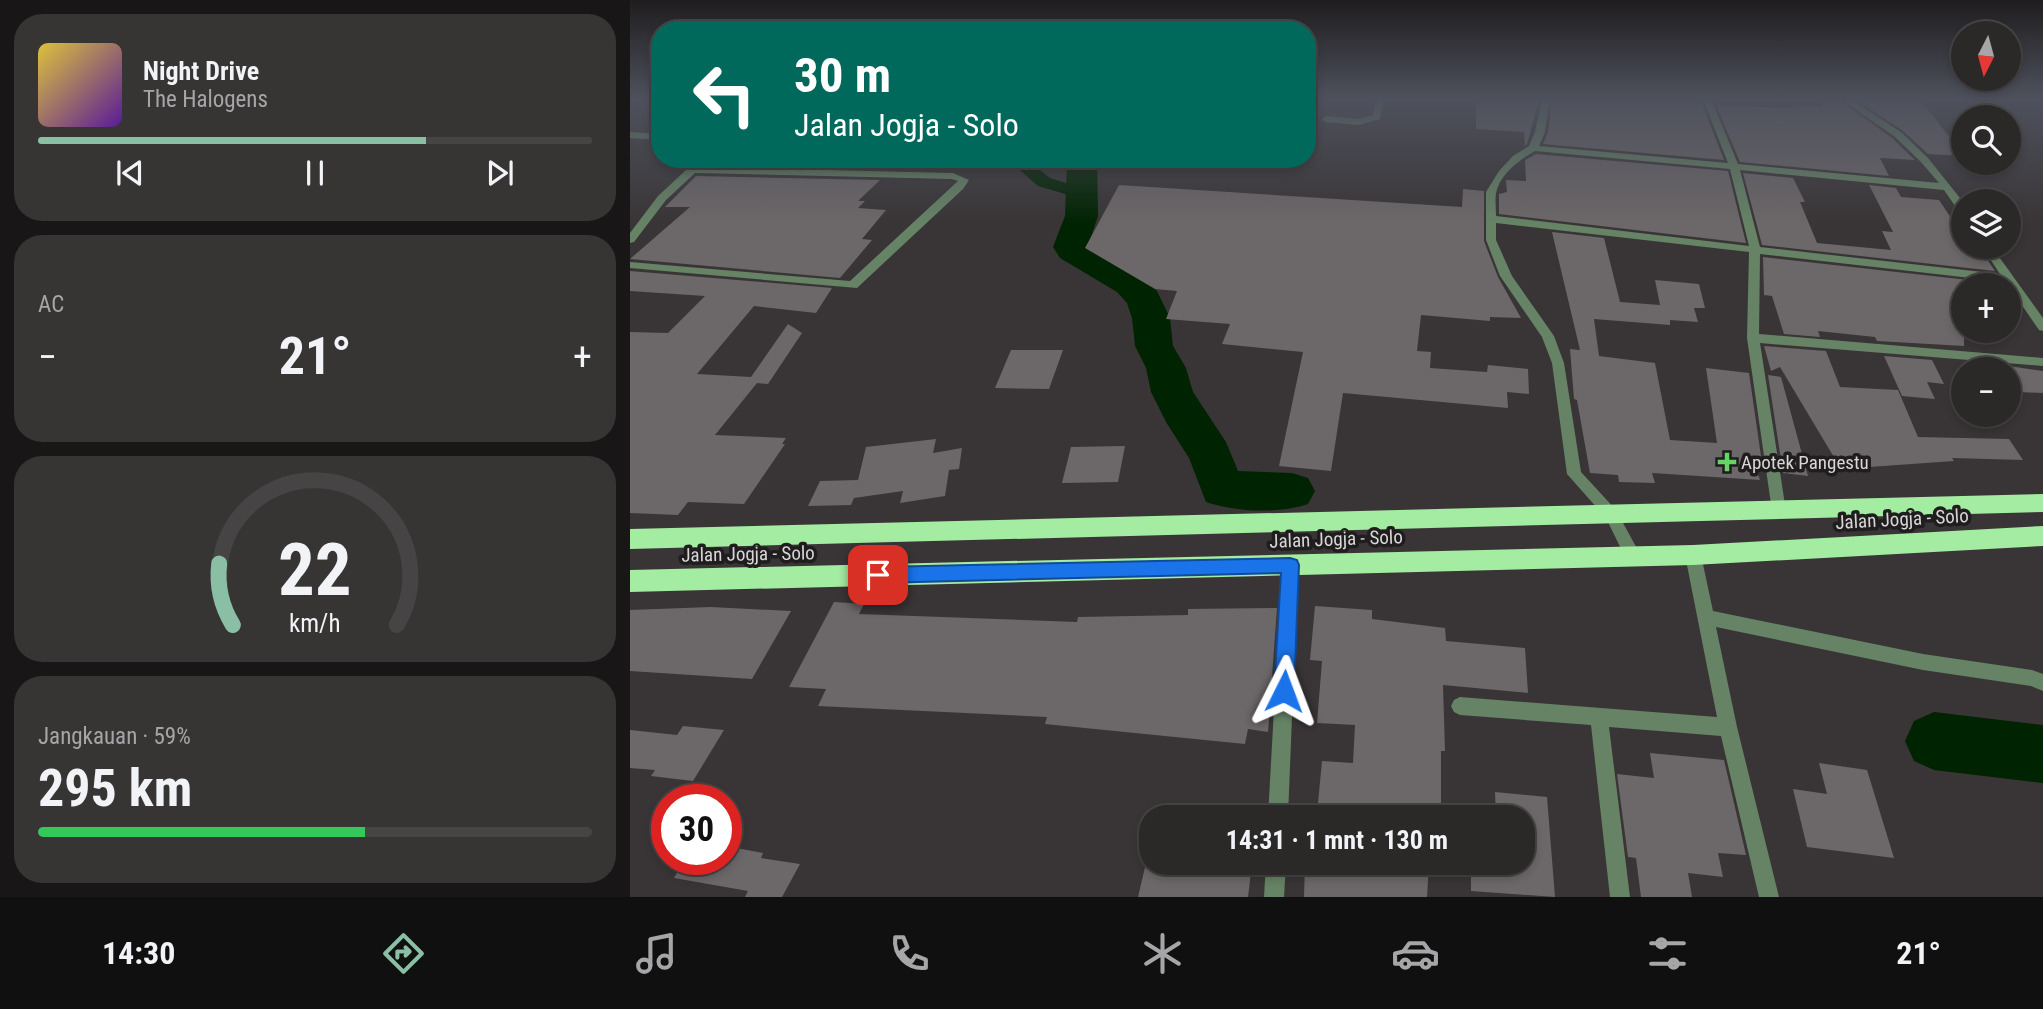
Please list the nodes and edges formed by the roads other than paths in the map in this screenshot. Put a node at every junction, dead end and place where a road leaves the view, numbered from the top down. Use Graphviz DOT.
graph roads {
  1 [pos="1536,141"];
  2 [pos="1724,141"];
  3 [pos="1908,141"];
  4 [pos="1533,148"];
  5 [pos="1734,167"];
  6 [pos="693,168"];
  7 [pos="691,170"];
  8 [pos="1948,187"];
  9 [pos="1951,192"];
  10 [pos="1491,219"];
  11 [pos="630,240"];
  12 [pos="1755,247"];
  13 [pos="630,265"];
  14 [pos="1961,273"];
  15 [pos="2021,296"];
  16 [pos="2043,327"];
  17 [pos="1753,338"];
  18 [pos="2043,362"];
  19 [pos="2043,503"];
  20 [pos="1779,511"];
  21 [pos="1611,514"];
  22 [pos="2043,536"];
  23 [pos="630,540"];
  24 [pos="1693,555"];
  25 [pos="1633,556"];
  26 [pos="1290,565"];
  27 [pos="630,581"];
  28 [pos="1705,617"];
  29 [pos="2043,683"];
  30 [pos="1461,706"];
  31 [pos="1599,717"];
  32 [pos="1728,727"];
  33 [pos="1279,805"];
  34 [pos="1275,875"];
  35 [pos="1274,897"];
  36 [pos="1620,897"];
  37 [pos="1769,897"];
  1 -- 4 [label="street"];
  2 -- 5 [label="street"];
  3 -- 8 [label="street"];
  4 -- 5 [label="street"];
  4 -- 10 [label="street"];
  5 -- 8 [label="street"];
  5 -- 12 [label="street"];
  6 -- 7 [label="street"];
  7 -- 11 [label="street"];
  7 -- 13 [label="street"];
  8 -- 9 [label="street"];
  10 -- 12 [label="street"];
  10 -- 21 [label="street"];
  12 -- 14 [label="street"];
  12 -- 17 [label="street"];
  15 -- 16 [label="street"];
  17 -- 18 [label="street"];
  17 -- 20 [label="street"];
  19 -- 20 [label="highway, Jalan Jogja - Solo"];
  20 -- 21 [label="highway, Jalan Jogja - Solo"];
  21 -- 23 [label="highway, Jalan Jogja - Solo"];
  21 -- 25 [label="street"];
  22 -- 24 [label="highway, Jalan Jogja - Solo"];
  24 -- 25 [label="highway, Jalan Jogja - Solo"];
  24 -- 28 [label="street"];
  25 -- 26 [label="highway, Jalan Jogja - Solo"];
  26 -- 27 [label="highway, Jalan Jogja - Solo"];
  26 -- 33 [label="street"];
  28 -- 29 [label="street"];
  28 -- 32 [label="street"];
  30 -- 31 [label="street"];
  31 -- 32 [label="street"];
  31 -- 36 [label="street"];
  32 -- 37 [label="street"];
  34 -- 35 [label="street"];
}
